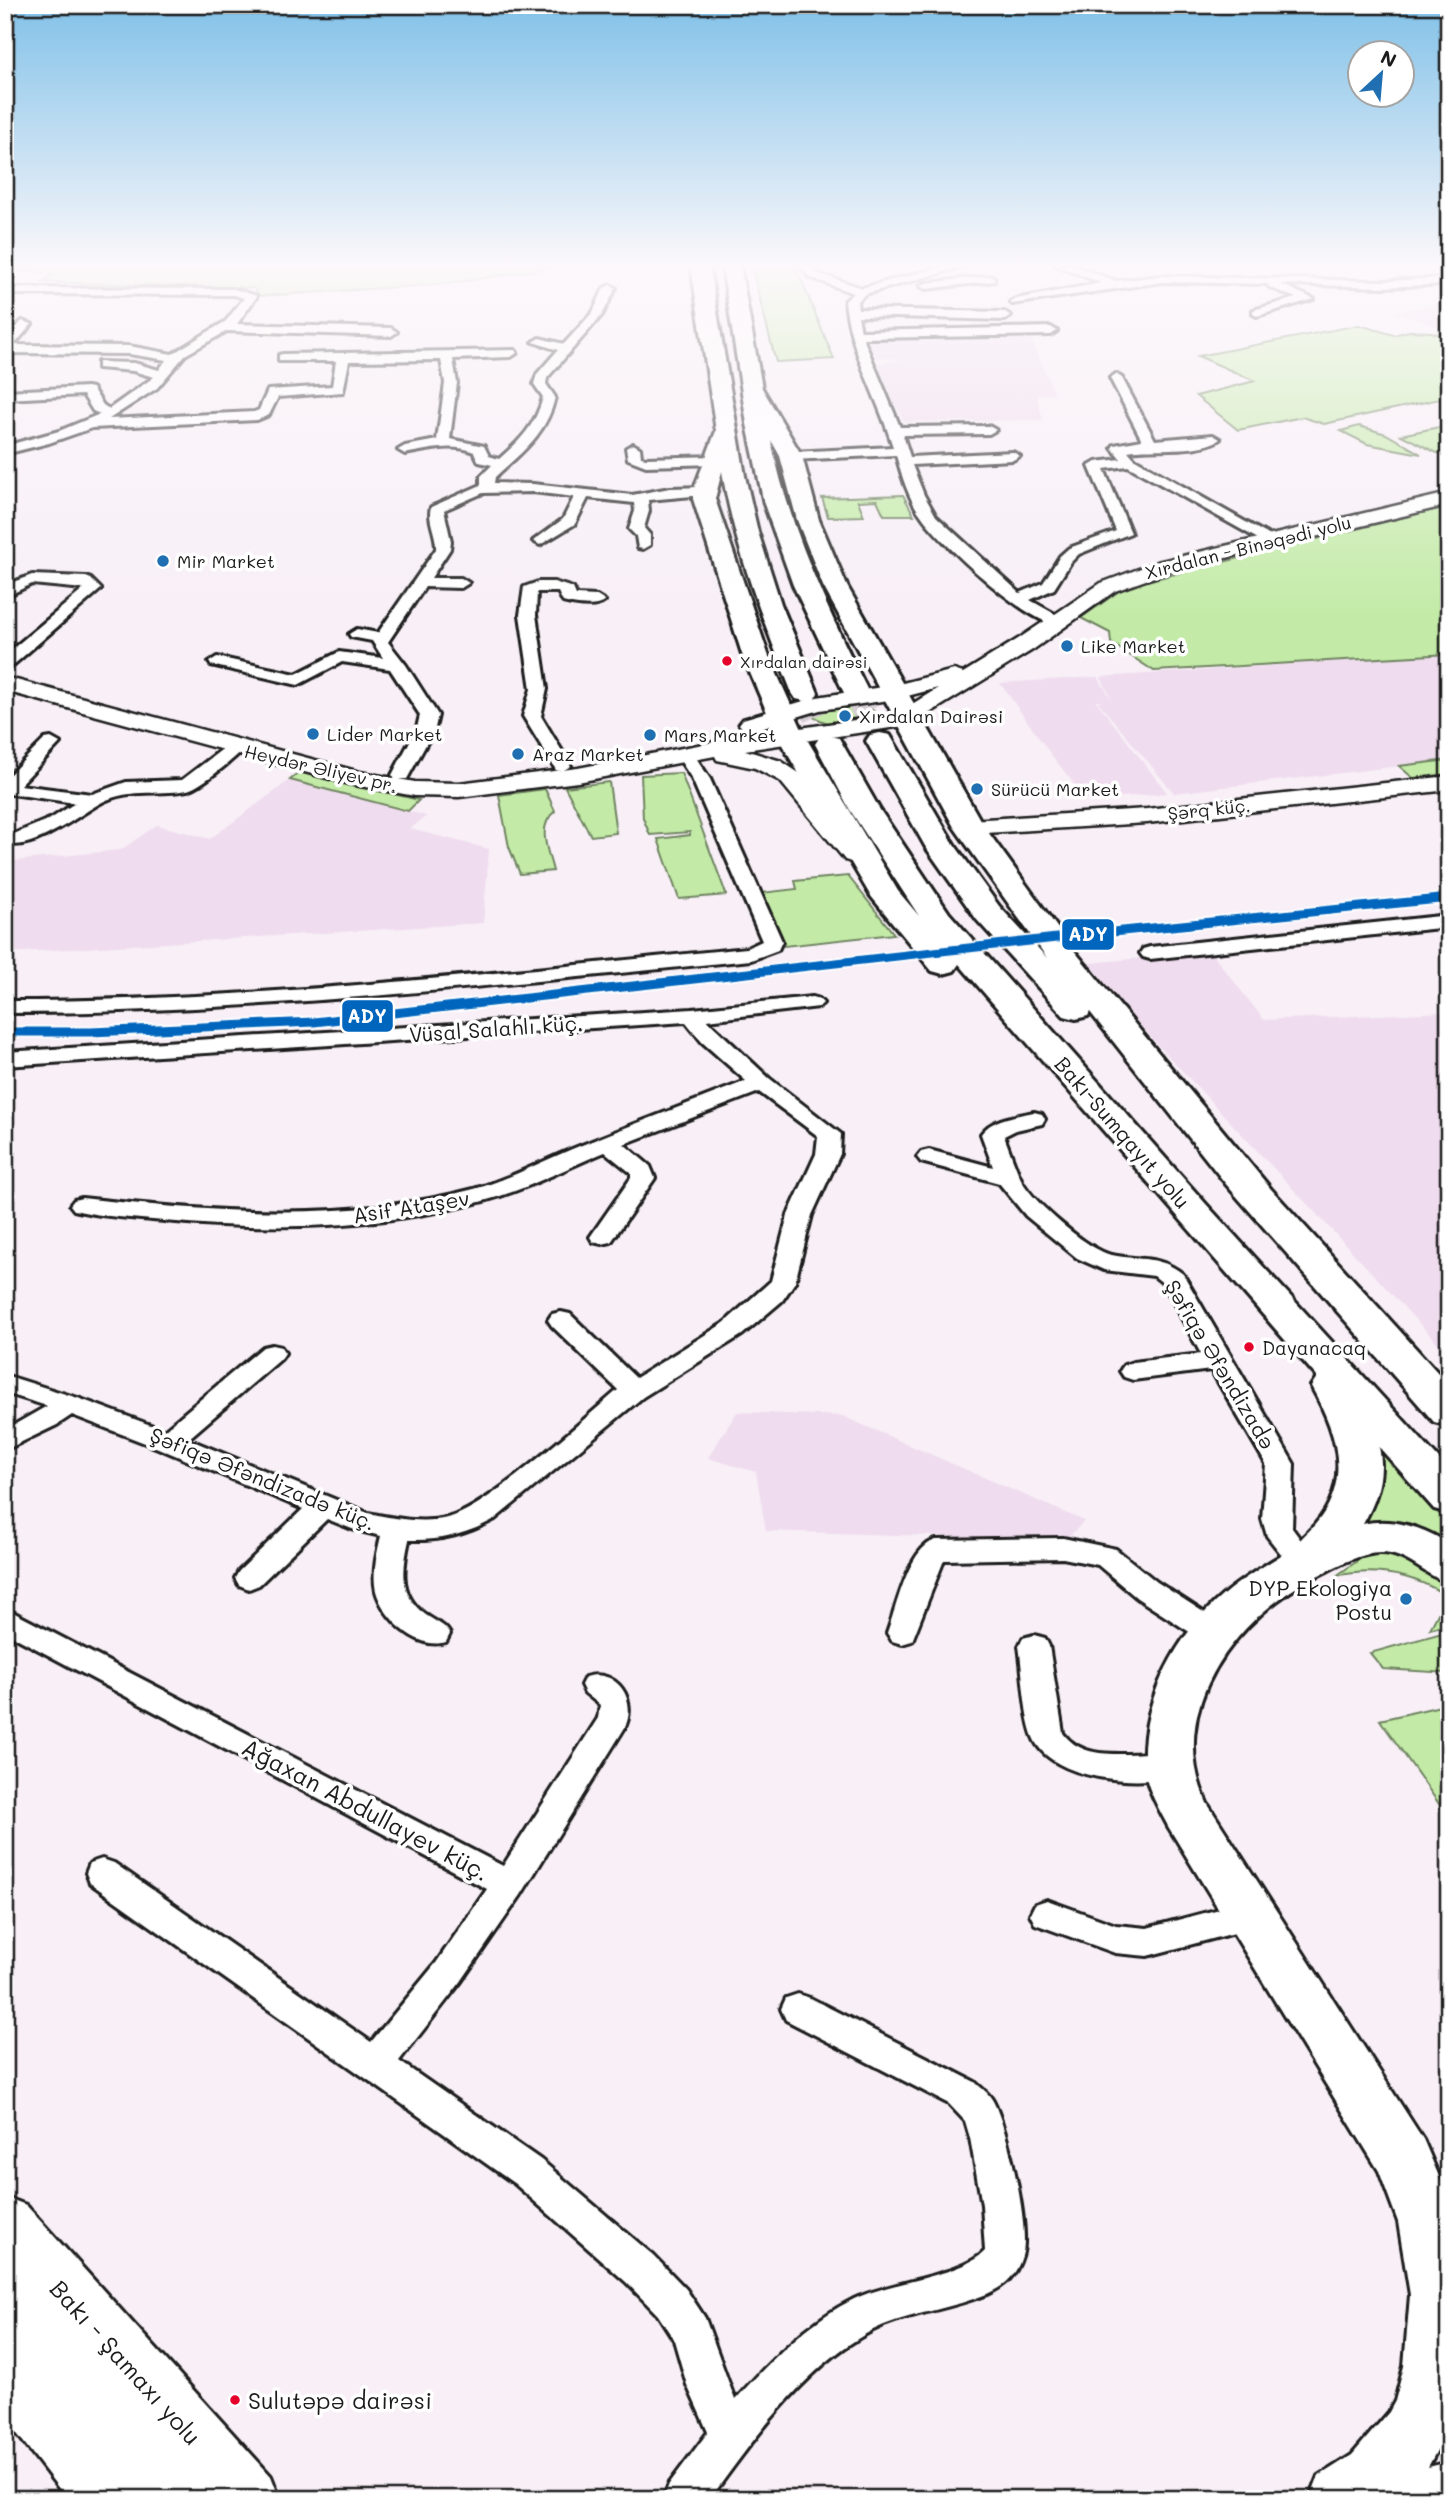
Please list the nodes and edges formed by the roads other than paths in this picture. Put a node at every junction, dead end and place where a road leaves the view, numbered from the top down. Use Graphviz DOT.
graph roads {
  1 [pos="155,382"];
  2 [pos="341,382"];
  3 [pos="451,382"];
  4 [pos="540,382"];
  5 [pos="720,382"];
  6 [pos="751,382"];
  7 [pos="874,382"];
  8 [pos="1118,382"];
  9 [pos="752,389"];
  10 [pos="5,395"];
  11 [pos="108,413"];
  12 [pos="89,423"];
  13 [pos="728,428"];
  14 [pos="989,429"];
  15 [pos="895,431"];
  16 [pos="1213,439"];
  17 [pos="443,444"];
  18 [pos="1148,444"];
  19 [pos="633,448"];
  20 [pos="5,450"];
  21 [pos="405,450"];
  22 [pos="791,456"];
  23 [pos="903,456"];
  24 [pos="1013,456"];
  25 [pos="716,460"];
  26 [pos="1130,462"];
  27 [pos="503,464"];
  28 [pos="490,487"];
  29 [pos="704,491"];
  30 [pos="584,494"];
  31 [pos="641,498"];
  32 [pos="1449,499"];
  33 [pos="540,541"];
  34 [pos="1272,541"];
  35 [pos="643,545"];
  36 [pos="5,574"];
  37 [pos="27,580"];
  38 [pos="421,582"];
  39 [pos="461,583"];
  40 [pos="5,592"];
  41 [pos="1018,600"];
  42 [pos="597,601"];
  43 [pos="1058,622"];
  44 [pos="856,627"];
  45 [pos="357,634"];
  46 [pos="381,638"];
  47 [pos="1011,653"];
  48 [pos="217,662"];
  49 [pos="5,664"];
  50 [pos="398,665"];
  51 [pos="5,672"];
  52 [pos="966,673"];
  53 [pos="5,684"];
  54 [pos="853,690"];
  55 [pos="895,692"];
  56 [pos="805,694"];
  57 [pos="910,717"];
  58 [pos="786,725"];
  59 [pos="880,741"];
  60 [pos="51,743"];
  61 [pos="829,744"];
  62 [pos="235,748"];
  63 [pos="685,754"];
  64 [pos="552,771"];
  65 [pos="401,775"];
  66 [pos="1449,783"];
  67 [pos="6,788"];
  68 [pos="94,799"];
  69 [pos="969,827"];
  70 [pos="16,840"];
  71 [pos="885,895"];
  72 [pos="1449,922"];
  73 [pos="1150,953"];
  74 [pos="812,1003"];
  75 [pos="5,1007"];
  76 [pos="692,1014"];
  77 [pos="5,1059"];
  78 [pos="761,1083"];
  79 [pos="1034,1119"];
  80 [pos="608,1142"];
  81 [pos="929,1157"];
  82 [pos="1009,1178"];
  83 [pos="1255,1193"];
  84 [pos="82,1205"];
  85 [pos="1193,1212"];
  86 [pos="602,1237"];
  87 [pos="1285,1314"];
  88 [pos="561,1320"];
  89 [pos="272,1353"];
  90 [pos="1218,1361"];
  91 [pos="1133,1371"];
  92 [pos="5,1384"];
  93 [pos="634,1391"];
  94 [pos="69,1404"];
  95 [pos="1449,1412"];
  96 [pos="5,1441"];
  97 [pos="167,1441"];
  98 [pos="1449,1497"];
  99 [pos="323,1506"];
  100 [pos="397,1529"];
  101 [pos="1303,1562"];
  102 [pos="1449,1567"];
  103 [pos="249,1578"];
  104 [pos="5,1619"];
  105 [pos="1212,1632"];
  106 [pos="902,1633"];
  107 [pos="435,1634"];
  108 [pos="1034,1646"];
  109 [pos="596,1685"];
  110 [pos="1169,1766"];
  111 [pos="102,1873"];
  112 [pos="509,1885"];
  113 [pos="1047,1914"];
  114 [pos="1250,1915"];
  115 [pos="799,2009"];
  116 [pos="375,2064"];
  117 [pos="1403,2158"];
  118 [pos="1449,2204"];
  119 [pos="5,2225"];
  120 [pos="5,2294"];
  121 [pos="5,2367"];
  122 [pos="733,2433"];
  123 [pos="1449,2495"];
  124 [pos="108,2499"];
  125 [pos="179,2499"];
  126 [pos="248,2499"];
  127 [pos="684,2499"];
  128 [pos="1342,2499"];
  129 [pos="1429,2499"];
  1 -- 11 [label="street"];
  2 -- 12 [label="street"];
  3 -- 17 [label="street"];
  4 -- 27 [label="street"];
  5 -- 13 [label="highway"];
  6 -- 9 [label="highway"];
  7 -- 15 [label="street"];
  8 -- 18 [label="street"];
  9 -- 22 [label="highway"];
  9 -- 54 [label="highway"];
  10 -- 11 [label="street"];
  11 -- 12 [label="street"];
  12 -- 20 [label="street"];
  13 -- 25 [label="highway"];
  13 -- 56 [label="highway"];
  14 -- 15 [label="street"];
  15 -- 23 [label="street"];
  16 -- 18 [label="street"];
  17 -- 21 [label="street"];
  17 -- 27 [label="street"];
  18 -- 26 [label="street"];
  19 -- 25 [label="street"];
  22 -- 23 [label="street"];
  22 -- 44 [label="highway"];
  23 -- 24 [label="street"];
  23 -- 41 [label="street"];
  25 -- 29 [label="highway"];
  26 -- 34 [label="street"];
  26 -- 41 [label="street"];
  27 -- 28 [label="street"];
  28 -- 30 [label="street"];
  28 -- 38 [label="street"];
  29 -- 31 [label="street"];
  29 -- 58 [label="highway"];
  30 -- 31 [label="street"];
  30 -- 33 [label="street"];
  31 -- 35 [label="street"];
  32 -- 34 [label="main road, Xırdalan - Binəqədi yolu"];
  34 -- 43 [label="main road, Xırdalan - Binəqədi yolu"];
  36 -- 37 [label="street"];
  37 -- 40 [label="street"];
  37 -- 49 [label="street"];
  38 -- 39 [label="street"];
  38 -- 46 [label="street"];
  41 -- 43 [label="street"];
  42 -- 64 [label="street"];
  43 -- 47 [label="main road, Xırdalan - Binəqədi yolu"];
  44 -- 52 [label="main road"];
  44 -- 55 [label="highway"];
  45 -- 46 [label="street"];
  46 -- 50 [label="street"];
  47 -- 52 [label="main road"];
  47 -- 57 [label="main road"];
  48 -- 50 [label="street"];
  50 -- 65 [label="street"];
  51 -- 65 [label="main road, Heydər Əliyev pr."];
  52 -- 55 [label="main road"];
  53 -- 62 [label="main road, Heydər Əliyev pr."];
  55 -- 57 [label="highway"];
  55 -- 58 [label="main road"];
  57 -- 58 [label="main road"];
  57 -- 69 [label="highway"];
  58 -- 63 [label="main road"];
  58 -- 64 [label="main road, Heydər Əliyev pr."];
  58 -- 71 [label="highway"];
  59 -- 83 [label="highway"];
  60 -- 67 [label="street"];
  61 -- 85 [label="highway, Bakı-Sumqayıt yolu"];
  62 -- 64 [label="main road, Heydər Əliyev pr."];
  62 -- 68 [label="street"];
  63 -- 64 [label="main road, Heydər Əliyev pr."];
  63 -- 71 [label="main road"];
  63 -- 75 [label="street"];
  64 -- 65 [label="main road, Heydər Əliyev pr."];
  66 -- 69 [label="street, Şərq küç."];
  67 -- 68 [label="street"];
  68 -- 70 [label="street"];
  69 -- 83 [label="highway"];
  71 -- 85 [label="highway"];
  72 -- 73 [label="street"];
  74 -- 76 [label="street, Vüsal Salahlı küç."];
  76 -- 77 [label="street, Vüsal Salahlı küç."];
  76 -- 78 [label="street, Şəfiqə Əfəndizadə küç."];
  78 -- 80 [label="street, Asif Ataşev"];
  78 -- 93 [label="street, Şəfiqə Əfəndizadə küç."];
  79 -- 82 [label="street, Şəfiqə Əfəndizadə"];
  80 -- 84 [label="street, Asif Ataşev"];
  80 -- 86 [label="street"];
  81 -- 82 [label="street"];
  82 -- 90 [label="street, Şəfiqə Əfəndizadə"];
  83 -- 95 [label="highway"];
  85 -- 87 [label="highway, Bakı-Sumqayıt yolu"];
  87 -- 98 [label="highway, Bakı-Sumqayıt yolu"];
  87 -- 101 [label="highway"];
  88 -- 93 [label="street"];
  89 -- 97 [label="street"];
  90 -- 91 [label="street"];
  90 -- 101 [label="street, Şəfiqə Əfəndizadə"];
  92 -- 94 [label="street, Şəfiqə Əfəndizadə küç."];
  93 -- 100 [label="street, Şəfiqə Əfəndizadə küç."];
  94 -- 96 [label="street"];
  94 -- 97 [label="street, Şəfiqə Əfəndizadə küç."];
  97 -- 99 [label="street, Şəfiqə Əfəndizadə küç."];
  99 -- 100 [label="street, Şəfiqə Əfəndizadə küç."];
  99 -- 103 [label="street"];
  100 -- 107 [label="street"];
  101 -- 102 [label="highway"];
  101 -- 105 [label="highway"];
  104 -- 112 [label="street, Ağaxan Abdullayev küç."];
  105 -- 106 [label="street"];
  105 -- 110 [label="highway"];
  108 -- 110 [label="street"];
  109 -- 112 [label="street"];
  110 -- 114 [label="highway"];
  111 -- 116 [label="street"];
  112 -- 116 [label="street, Ağaxan Abdullayev küç."];
  113 -- 114 [label="street"];
  114 -- 117 [label="highway"];
  115 -- 122 [label="street"];
  116 -- 122 [label="street"];
  117 -- 118 [label="highway"];
  117 -- 128 [label="highway"];
  119 -- 126 [label="highway, Bakı - Şamaxı yolu"];
  120 -- 125 [label="highway, Bakı - Şamaxı yolu"];
  121 -- 124 [label="highway"];
  122 -- 127 [label="street"];
  123 -- 129 [label="highway"];
}
